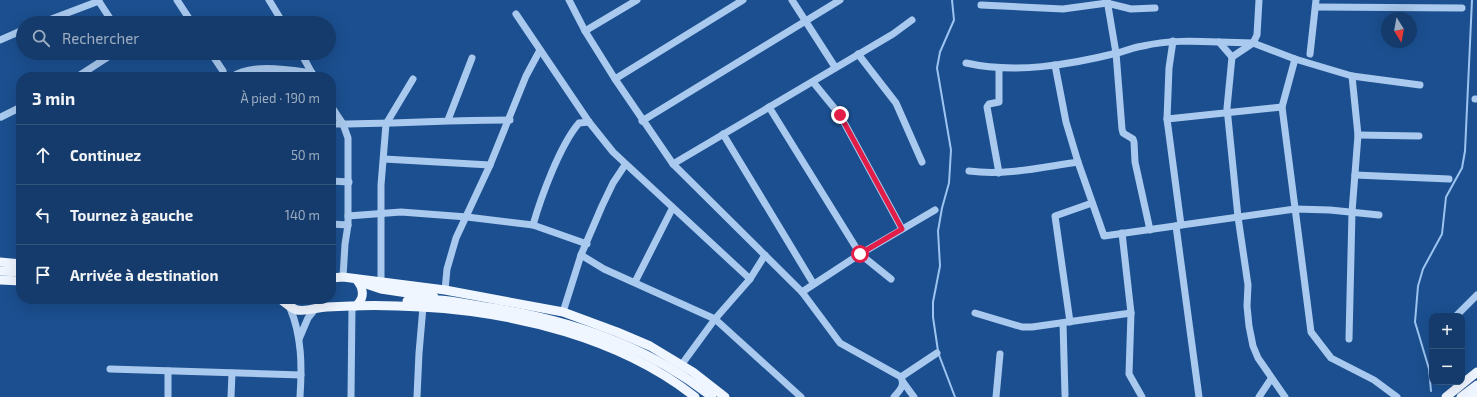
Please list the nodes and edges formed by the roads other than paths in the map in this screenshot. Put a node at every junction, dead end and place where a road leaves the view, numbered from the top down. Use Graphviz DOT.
graph roads {
  1 [pos="98,0"];
  2 [pos="177,0"];
  3 [pos="269,0"];
  4 [pos="569,0"];
  5 [pos="637,0"];
  6 [pos="743,0"];
  7 [pos="792,0"];
  8 [pos="840,0"];
  9 [pos="1259,0"];
  10 [pos="1107,2"];
  11 [pos="1316,4"];
  12 [pos="981,5"];
  13 [pos="1155,8"];
  14 [pos="1462,8"];
  15 [pos="516,14"];
  16 [pos="58,16"];
  17 [pos="108,16"];
  18 [pos="187,16"];
  19 [pos="279,16"];
  20 [pos="912,20"];
  21 [pos="805,21"];
  22 [pos="585,31"];
  23 [pos="16,33"];
  24 [pos="0,40"];
  25 [pos="1173,41"];
  26 [pos="1219,42"];
  27 [pos="1253,43"];
  28 [pos="540,50"];
  29 [pos="1116,53"];
  30 [pos="858,54"];
  31 [pos="1310,54"];
  32 [pos="1232,57"];
  33 [pos="472,58"];
  34 [pos="1295,59"];
  35 [pos="104,60"];
  36 [pos="216,60"];
  37 [pos="305,60"];
  38 [pos="966,63"];
  39 [pos="1055,65"];
  40 [pos="835,67"];
  41 [pos="999,68"];
  42 [pos="223,71"];
  43 [pos="86,72"];
  44 [pos="239,72"];
  45 [pos="284,72"];
  46 [pos="311,72"];
  47 [pos="1352,76"];
  48 [pos="413,79"];
  49 [pos="615,79"];
  50 [pos="813,82"];
  51 [pos="1420,85"];
  52 [pos="769,107"];
  53 [pos="1282,107"];
  54 [pos="16,110"];
  55 [pos="1228,113"];
  56 [pos="336,114"];
  57 [pos="1,117"];
  58 [pos="1167,119"];
  59 [pos="448,120"];
  60 [pos="510,120"];
  61 [pos="642,121"];
  62 [pos="589,122"];
  63 [pos="336,124"];
  64 [pos="343,124"];
  65 [pos="386,124"];
  66 [pos="723,134"];
  67 [pos="1358,135"];
  68 [pos="1419,136"];
  69 [pos="384,159"];
  70 [pos="922,162"];
  71 [pos="1078,162"];
  72 [pos="673,164"];
  73 [pos="490,165"];
  74 [pos="625,165"];
  75 [pos="969,171"];
  76 [pos="999,173"];
  77 [pos="1355,175"];
  78 [pos="1449,178"];
  79 [pos="336,181"];
  80 [pos="348,182"];
  81 [pos="1092,203"];
  82 [pos="672,209"];
  83 [pos="1295,209"];
  84 [pos="935,210"];
  85 [pos="1352,212"];
  86 [pos="382,213"];
  87 [pos="1379,215"];
  88 [pos="348,216"];
  89 [pos="467,217"];
  90 [pos="1238,217"];
  91 [pos="336,224"];
  92 [pos="348,225"];
  93 [pos="533,225"];
  94 [pos="1179,226"];
  95 [pos="902,229"];
  96 [pos="1150,230"];
  97 [pos="1122,233"];
  98 [pos="587,244"];
  99 [pos="860,254"];
  100 [pos="764,255"];
  101 [pos="581,256"];
  102 [pos="0,262"];
  103 [pos="16,264"];
  104 [pos="0,271"];
  105 [pos="16,272"];
  106 [pos="343,277"];
  107 [pos="336,278"];
  108 [pos="750,279"];
  109 [pos="891,279"];
  110 [pos="0,280"];
  111 [pos="361,280"];
  112 [pos="16,281"];
  113 [pos="635,282"];
  114 [pos="381,283"];
  115 [pos="813,284"];
  116 [pos="445,290"];
  117 [pos="802,292"];
  118 [pos="441,300"];
  119 [pos="1475,300"];
  120 [pos="286,304"];
  121 [pos="290,304"];
  122 [pos="357,306"];
  123 [pos="423,307"];
  124 [pos="316,308"];
  125 [pos="563,312"];
  126 [pos="975,313"];
  127 [pos="1131,313"];
  128 [pos="1460,313"];
  129 [pos="715,319"];
  130 [pos="1066,322"];
  131 [pos="299,339"];
  132 [pos="1349,339"];
  133 [pos="937,353"];
  134 [pos="1000,354"];
  135 [pos="682,364"];
  136 [pos="110,369"];
  137 [pos="168,371"];
  138 [pos="1477,372"];
  139 [pos="232,373"];
  140 [pos="301,375"];
  141 [pos="902,379"];
  142 [pos="1271,379"];
  143 [pos="1465,379"];
  144 [pos="1455,385"];
  145 [pos="1477,385"];
  146 [pos="1477,394"];
  147 [pos="1065,395"];
  148 [pos="168,397"];
  149 [pos="231,397"];
  150 [pos="300,397"];
  151 [pos="351,397"];
  152 [pos="417,397"];
  153 [pos="695,397"];
  154 [pos="712,397"];
  155 [pos="725,397"];
  156 [pos="801,397"];
  157 [pos="894,397"];
  158 [pos="914,397"];
  159 [pos="996,397"];
  160 [pos="1142,397"];
  161 [pos="1199,397"];
  162 [pos="1260,397"];
  163 [pos="1285,397"];
  164 [pos="1397,397"];
  165 [pos="1446,397"];
  166 [pos="1461,397"];
  167 [pos="1473,397"];
  1 -- 16 [label="street"];
  1 -- 17 [label="street"];
  2 -- 18 [label="street"];
  3 -- 19 [label="street"];
  4 -- 22 [label="street"];
  5 -- 22 [label="street"];
  6 -- 49 [label="street"];
  7 -- 21 [label="street"];
  8 -- 21 [label="street"];
  9 -- 27 [label="street"];
  10 -- 12 [label="street"];
  10 -- 13 [label="street"];
  10 -- 29 [label="street"];
  11 -- 14 [label="street"];
  11 -- 31 [label="street"];
  15 -- 28 [label="street"];
  20 -- 30 [label="street"];
  21 -- 40 [label="street"];
  21 -- 61 [label="street"];
  22 -- 49 [label="street"];
  23 -- 24 [label="street"];
  25 -- 26 [label="street"];
  25 -- 29 [label="street"];
  25 -- 58 [label="street"];
  26 -- 27 [label="street"];
  26 -- 32 [label="street"];
  27 -- 32 [label="street"];
  27 -- 34 [label="street"];
  28 -- 60 [label="street"];
  28 -- 62 [label="street"];
  29 -- 39 [label="street"];
  29 -- 96 [label="street"];
  30 -- 40 [label="street"];
  30 -- 70 [label="street"];
  32 -- 55 [label="street"];
  33 -- 59 [label="street"];
  34 -- 47 [label="street"];
  34 -- 53 [label="street"];
  35 -- 43 [label="street"];
  36 -- 42 [label="street"];
  37 -- 46 [label="street"];
  38 -- 41 [label="street"];
  39 -- 41 [label="street"];
  39 -- 71 [label="street"];
  40 -- 50 [label="street"];
  41 -- 76 [label="street"];
  44 -- 45 [label="street"];
  47 -- 51 [label="street"];
  47 -- 67 [label="street"];
  48 -- 65 [label="street"];
  49 -- 61 [label="street"];
  50 -- 52 [label="street"];
  50 -- 95 [label="street"];
  52 -- 66 [label="street"];
  52 -- 99 [label="street"];
  53 -- 55 [label="street"];
  53 -- 83 [label="street"];
  54 -- 57 [label="street"];
  55 -- 58 [label="street"];
  55 -- 90 [label="street"];
  56 -- 64 [label="street"];
  58 -- 94 [label="street"];
  59 -- 60 [label="street"];
  59 -- 65 [label="street"];
  60 -- 73 [label="street"];
  61 -- 72 [label="street"];
  62 -- 74 [label="street"];
  62 -- 93 [label="street"];
  63 -- 64 [label="street"];
  64 -- 65 [label="street"];
  64 -- 80 [label="street"];
  65 -- 69 [label="street"];
  66 -- 72 [label="street"];
  66 -- 115 [label="street"];
  67 -- 68 [label="street"];
  67 -- 77 [label="street"];
  69 -- 73 [label="street"];
  69 -- 86 [label="street"];
  71 -- 76 [label="street"];
  71 -- 81 [label="street"];
  72 -- 100 [label="street"];
  73 -- 89 [label="street"];
  74 -- 82 [label="street"];
  74 -- 98 [label="street"];
  75 -- 76 [label="street"];
  77 -- 78 [label="street"];
  77 -- 85 [label="street"];
  79 -- 80 [label="street"];
  80 -- 88 [label="street"];
  81 -- 97 [label="street"];
  81 -- 130 [label="street"];
  82 -- 108 [label="street"];
  82 -- 113 [label="street"];
  83 -- 85 [label="street"];
  83 -- 90 [label="street"];
  83 -- 164 [label="street"];
  84 -- 95 [label="street"];
  85 -- 87 [label="street"];
  85 -- 132 [label="street"];
  86 -- 88 [label="street"];
  86 -- 89 [label="street"];
  86 -- 114 [label="street"];
  88 -- 92 [label="street"];
  89 -- 93 [label="street"];
  89 -- 116 [label="street"];
  90 -- 94 [label="street"];
  90 -- 142 [label="street"];
  91 -- 92 [label="street"];
  92 -- 106 [label="street"];
  93 -- 98 [label="street"];
  94 -- 96 [label="street"];
  94 -- 161 [label="street"];
  95 -- 99 [label="street"];
  96 -- 97 [label="street"];
  97 -- 127 [label="street"];
  98 -- 101 [label="street"];
  99 -- 109 [label="street"];
  99 -- 115 [label="street"];
  100 -- 108 [label="street"];
  100 -- 117 [label="street"];
  101 -- 113 [label="street"];
  101 -- 125 [label="street"];
  102 -- 103 [label="main road"];
  104 -- 105 [label="main road"];
  106 -- 107 [label="main road"];
  106 -- 111 [label="main road"];
  108 -- 129 [label="street"];
  110 -- 112 [label="main road"];
  111 -- 114 [label="main road"];
  111 -- 118 [label="main road"];
  111 -- 122 [label="main road"];
  113 -- 129 [label="street"];
  114 -- 116 [label="main road"];
  115 -- 117 [label="street"];
  116 -- 125 [label="main road"];
  117 -- 141 [label="street"];
  118 -- 122 [label="main road"];
  118 -- 154 [label="main road"];
  119 -- 128 [label="street"];
  120 -- 131 [label="street"];
  121 -- 124 [label="main road"];
  122 -- 123 [label="main road"];
  122 -- 124 [label="main road"];
  122 -- 151 [label="street"];
  123 -- 152 [label="street"];
  123 -- 153 [label="main road"];
  124 -- 131 [label="street"];
  125 -- 135 [label="main road"];
  126 -- 130 [label="street"];
  127 -- 130 [label="street"];
  127 -- 160 [label="street"];
  129 -- 135 [label="street"];
  129 -- 156 [label="street"];
  130 -- 147 [label="street"];
  131 -- 140 [label="street"];
  133 -- 141 [label="street"];
  134 -- 159 [label="street"];
  135 -- 155 [label="main road"];
  136 -- 137 [label="street"];
  137 -- 139 [label="street"];
  137 -- 148 [label="street"];
  138 -- 143 [label="main road"];
  139 -- 140 [label="street"];
  139 -- 149 [label="street"];
  140 -- 150 [label="street"];
  141 -- 157 [label="street"];
  141 -- 158 [label="street"];
  142 -- 162 [label="street"];
  142 -- 163 [label="street"];
  144 -- 165 [label="main road"];
  145 -- 166 [label="main road"];
  146 -- 167 [label="main road"];
}
